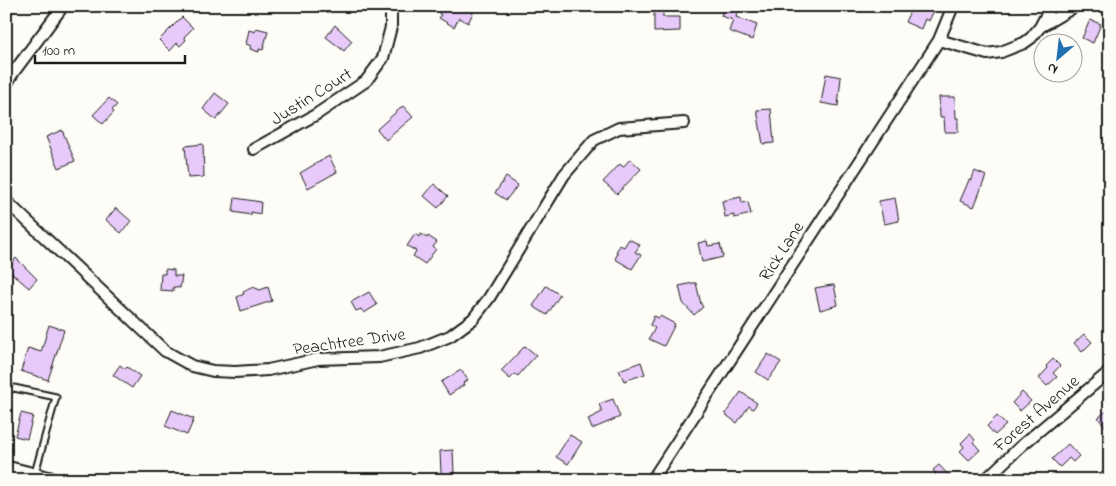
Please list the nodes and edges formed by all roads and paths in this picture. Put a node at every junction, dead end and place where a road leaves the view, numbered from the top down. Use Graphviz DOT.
graph roads {
  1 [pos="63,6"];
  2 [pos="391,6"];
  3 [pos="953,6"];
  4 [pos="1051,6"];
  5 [pos="1076,6"];
  6 [pos="1040,27"];
  7 [pos="939,40"];
  8 [pos="6,85"];
  9 [pos="684,123"];
  10 [pos="254,149"];
  11 [pos="6,201"];
  12 [pos="1110,370"];
  13 [pos="6,391"];
  14 [pos="6,469"];
  15 [pos="34,476"];
  16 [pos="50,480"];
  17 [pos="652,480"];
  18 [pos="984,480"];
  1 -- 8 [label="street"];
  2 -- 10 [label="street, Justin Court"];
  3 -- 7 [label="street, Rick Lane"];
  4 -- 6 [label="street"];
  5 -- 6 [label="street"];
  6 -- 7 [label="street"];
  7 -- 17 [label="street, Rick Lane"];
  9 -- 11 [label="street, Peachtree Drive"];
  12 -- 18 [label="street, Forest Avenue"];
  13 -- 15 [label="lane"];
  14 -- 15 [label="main road"];
  15 -- 16 [label="main road"];
}
